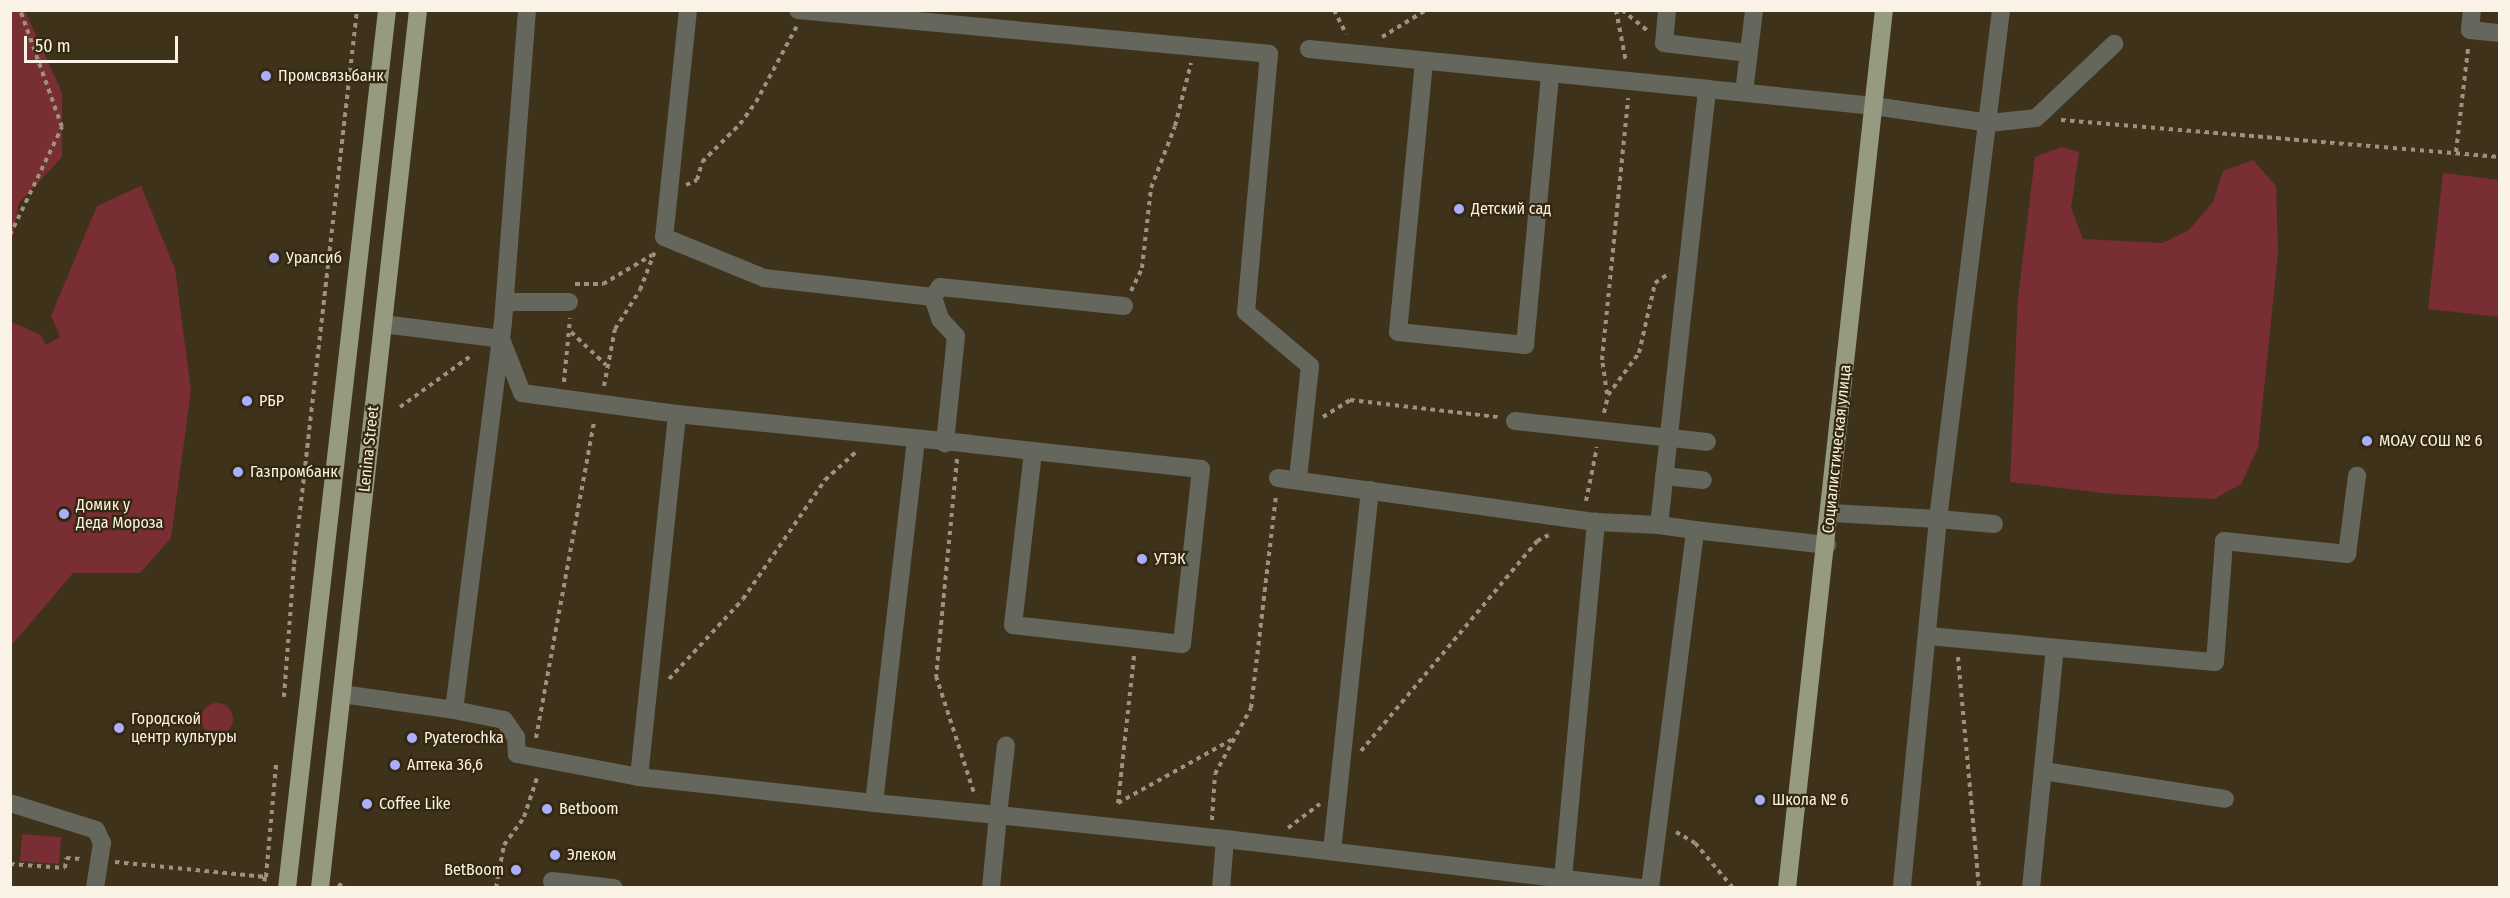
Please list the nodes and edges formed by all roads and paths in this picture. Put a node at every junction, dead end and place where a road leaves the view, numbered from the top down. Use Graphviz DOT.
graph roads {
  1 [pos="20,10"];
  2 [pos="357,10"];
  3 [pos="387,10"];
  4 [pos="418,10"];
  5 [pos="527,10"];
  6 [pos="688,10"];
  7 [pos="1334,10"];
  8 [pos="1426,10"];
  9 [pos="1616,10"];
  10 [pos="1622,10"];
  11 [pos="1667,10"];
  12 [pos="1754,10"];
  13 [pos="1884,10"];
  14 [pos="2001,10"];
  15 [pos="2472,10"];
  16 [pos="801,11"];
  17 [pos="2470,30"];
  18 [pos="2499,33"];
  19 [pos="1346,35"];
  20 [pos="1382,37"];
  21 [pos="1664,43"];
  22 [pos="2114,44"];
  23 [pos="1188,47"];
  24 [pos="1309,49"];
  25 [pos="1748,53"];
  26 [pos="1424,62"];
  27 [pos="1550,73"];
  28 [pos="1630,81"];
  29 [pos="1707,89"];
  30 [pos="1744,92"];
  31 [pos="1874,106"];
  32 [pos="2036,118"];
  33 [pos="1989,123"];
  34 [pos="2456,152"];
  35 [pos="2499,157"];
  36 [pos="670,184"];
  37 [pos="10,235"];
  38 [pos="663,237"];
  39 [pos="654,253"];
  40 [pos="1688,261"];
  41 [pos="603,284"];
  42 [pos="933,297"];
  43 [pos="505,302"];
  44 [pos="569,302"];
  45 [pos="1124,306"];
  46 [pos="383,324"];
  47 [pos="501,339"];
  48 [pos="606,365"];
  49 [pos="1608,395"];
  50 [pos="562,398"];
  51 [pos="599,402"];
  52 [pos="400,407"];
  53 [pos="677,414"];
  54 [pos="1515,421"];
  55 [pos="1302,422"];
  56 [pos="1601,431"];
  57 [pos="875,435"];
  58 [pos="1668,438"];
  59 [pos="916,440"];
  60 [pos="1707,442"];
  61 [pos="952,443"];
  62 [pos="1033,451"];
  63 [pos="1664,476"];
  64 [pos="2357,476"];
  65 [pos="1278,478"];
  66 [pos="1298,478"];
  67 [pos="1703,480"];
  68 [pos="1370,490"];
  69 [pos="1831,513"];
  70 [pos="1938,519"];
  71 [pos="1589,520"];
  72 [pos="1994,524"];
  73 [pos="1659,525"];
  74 [pos="1695,530"];
  75 [pos="1555,532"];
  76 [pos="1827,545"];
  77 [pos="1928,636"];
  78 [pos="1136,638"];
  79 [pos="1956,641"];
  80 [pos="2055,649"];
  81 [pos="342,694"];
  82 [pos="284,697"];
  83 [pos="646,703"];
  84 [pos="454,710"];
  85 [pos="1234,739"];
  86 [pos="1006,745"];
  87 [pos="539,758"];
  88 [pos="276,764"];
  89 [pos="2043,771"];
  90 [pos="639,777"];
  91 [pos="1340,777"];
  92 [pos="2225,799"];
  93 [pos="1322,802"];
  94 [pos="10,803"];
  95 [pos="874,803"];
  96 [pos="989,814"];
  97 [pos="1659,821"];
  98 [pos="1218,839"];
  99 [pos="1272,844"];
  100 [pos="1332,851"];
  101 [pos="99,861"];
  102 [pos="10,864"];
  103 [pos="265,877"];
  104 [pos="1563,878"];
  105 [pos="552,881"];
  106 [pos="287,883"];
  107 [pos="95,888"];
  108 [pos="263,888"];
  109 [pos="320,888"];
  110 [pos="496,888"];
  111 [pos="614,888"];
  112 [pos="991,888"];
  113 [pos="1221,888"];
  114 [pos="1643,888"];
  115 [pos="1650,888"];
  116 [pos="1733,888"];
  117 [pos="1787,888"];
  118 [pos="1902,888"];
  119 [pos="1979,888"];
  120 [pos="2031,888"];
  1 -- 37 [label="path"];
  2 -- 82 [label="path"];
  3 -- 106 [label="main road, Lenina Street"];
  4 -- 46 [label="main road, Lenina Street"];
  5 -- 43 [label="lane"];
  6 -- 36 [label="lane"];
  7 -- 19 [label="path"];
  8 -- 20 [label="path"];
  9 -- 28 [label="path"];
  10 -- 21 [label="path"];
  11 -- 21 [label="lane"];
  12 -- 25 [label="lane"];
  13 -- 31 [label="main road, Социалистическая улица"];
  14 -- 33 [label="lane"];
  15 -- 17 [label="lane"];
  16 -- 23 [label="lane"];
  16 -- 36 [label="path"];
  17 -- 18 [label="lane"];
  17 -- 34 [label="path"];
  21 -- 25 [label="lane"];
  22 -- 32 [label="lane"];
  23 -- 45 [label="path"];
  23 -- 55 [label="lane"];
  24 -- 26 [label="lane"];
  25 -- 30 [label="lane"];
  26 -- 27 [label="lane"];
  26 -- 27 [label="lane"];
  27 -- 28 [label="lane"];
  28 -- 29 [label="lane"];
  28 -- 49 [label="path"];
  29 -- 30 [label="lane"];
  29 -- 40 [label="lane"];
  30 -- 31 [label="lane"];
  31 -- 33 [label="lane"];
  31 -- 69 [label="main road, Социалистическая улица"];
  32 -- 33 [label="lane"];
  32 -- 34 [label="path"];
  33 -- 70 [label="lane"];
  34 -- 35 [label="path"];
  36 -- 38 [label="lane"];
  38 -- 39 [label="path"];
  38 -- 42 [label="lane"];
  39 -- 41 [label="path"];
  39 -- 48 [label="path"];
  40 -- 49 [label="path"];
  40 -- 58 [label="lane"];
  42 -- 45 [label="lane"];
  42 -- 61 [label="lane"];
  43 -- 44 [label="lane"];
  43 -- 47 [label="lane"];
  46 -- 47 [label="lane"];
  46 -- 81 [label="main road, Lenina Street"];
  47 -- 50 [label="lane"];
  47 -- 52 [label="path"];
  47 -- 84 [label="lane"];
  48 -- 50 [label="path"];
  48 -- 51 [label="path"];
  49 -- 56 [label="path"];
  50 -- 51 [label="lane"];
  51 -- 53 [label="lane"];
  51 -- 87 [label="path"];
  53 -- 57 [label="lane"];
  53 -- 83 [label="lane"];
  54 -- 55 [label="path"];
  54 -- 56 [label="lane"];
  55 -- 66 [label="lane"];
  56 -- 58 [label="lane"];
  56 -- 71 [label="path"];
  57 -- 59 [label="lane"];
  57 -- 83 [label="path"];
  58 -- 60 [label="lane"];
  58 -- 63 [label="lane"];
  59 -- 61 [label="lane"];
  59 -- 95 [label="lane"];
  61 -- 62 [label="lane"];
  61 -- 96 [label="path"];
  62 -- 78 [label="lane"];
  62 -- 78 [label="lane"];
  63 -- 67 [label="lane"];
  63 -- 73 [label="lane"];
  64 -- 80 [label="lane"];
  65 -- 66 [label="lane"];
  65 -- 85 [label="path"];
  66 -- 68 [label="lane"];
  68 -- 71 [label="lane"];
  68 -- 91 [label="lane"];
  69 -- 70 [label="lane"];
  69 -- 76 [label="main road, Социалистическая улица"];
  70 -- 72 [label="lane"];
  70 -- 77 [label="lane"];
  71 -- 73 [label="lane"];
  71 -- 104 [label="lane"];
  73 -- 74 [label="lane"];
  74 -- 76 [label="lane"];
  74 -- 97 [label="lane"];
  75 -- 91 [label="path"];
  76 -- 117 [label="main road, Социалистическая улица"];
  77 -- 79 [label="lane"];
  77 -- 118 [label="lane"];
  78 -- 85 [label="path"];
  79 -- 80 [label="lane"];
  79 -- 119 [label="path"];
  80 -- 89 [label="lane"];
  81 -- 84 [label="lane"];
  81 -- 109 [label="main road, Lenina Street"];
  83 -- 90 [label="lane"];
  84 -- 87 [label="lane"];
  85 -- 98 [label="path"];
  86 -- 96 [label="lane"];
  87 -- 90 [label="lane"];
  87 -- 110 [label="path"];
  88 -- 103 [label="path"];
  89 -- 92 [label="lane"];
  89 -- 120 [label="lane"];
  90 -- 95 [label="lane"];
  91 -- 100 [label="lane"];
  93 -- 99 [label="path"];
  94 -- 101 [label="lane"];
  95 -- 96 [label="lane"];
  96 -- 98 [label="lane"];
  96 -- 112 [label="lane"];
  97 -- 115 [label="lane"];
  97 -- 116 [label="path"];
  98 -- 99 [label="lane"];
  98 -- 113 [label="lane"];
  99 -- 100 [label="lane"];
  100 -- 104 [label="lane"];
  101 -- 102 [label="path"];
  101 -- 103 [label="path"];
  101 -- 107 [label="lane"];
  103 -- 106 [label="path"];
  103 -- 108 [label="path"];
  104 -- 114 [label="lane"];
  105 -- 111 [label="lane"];
}
